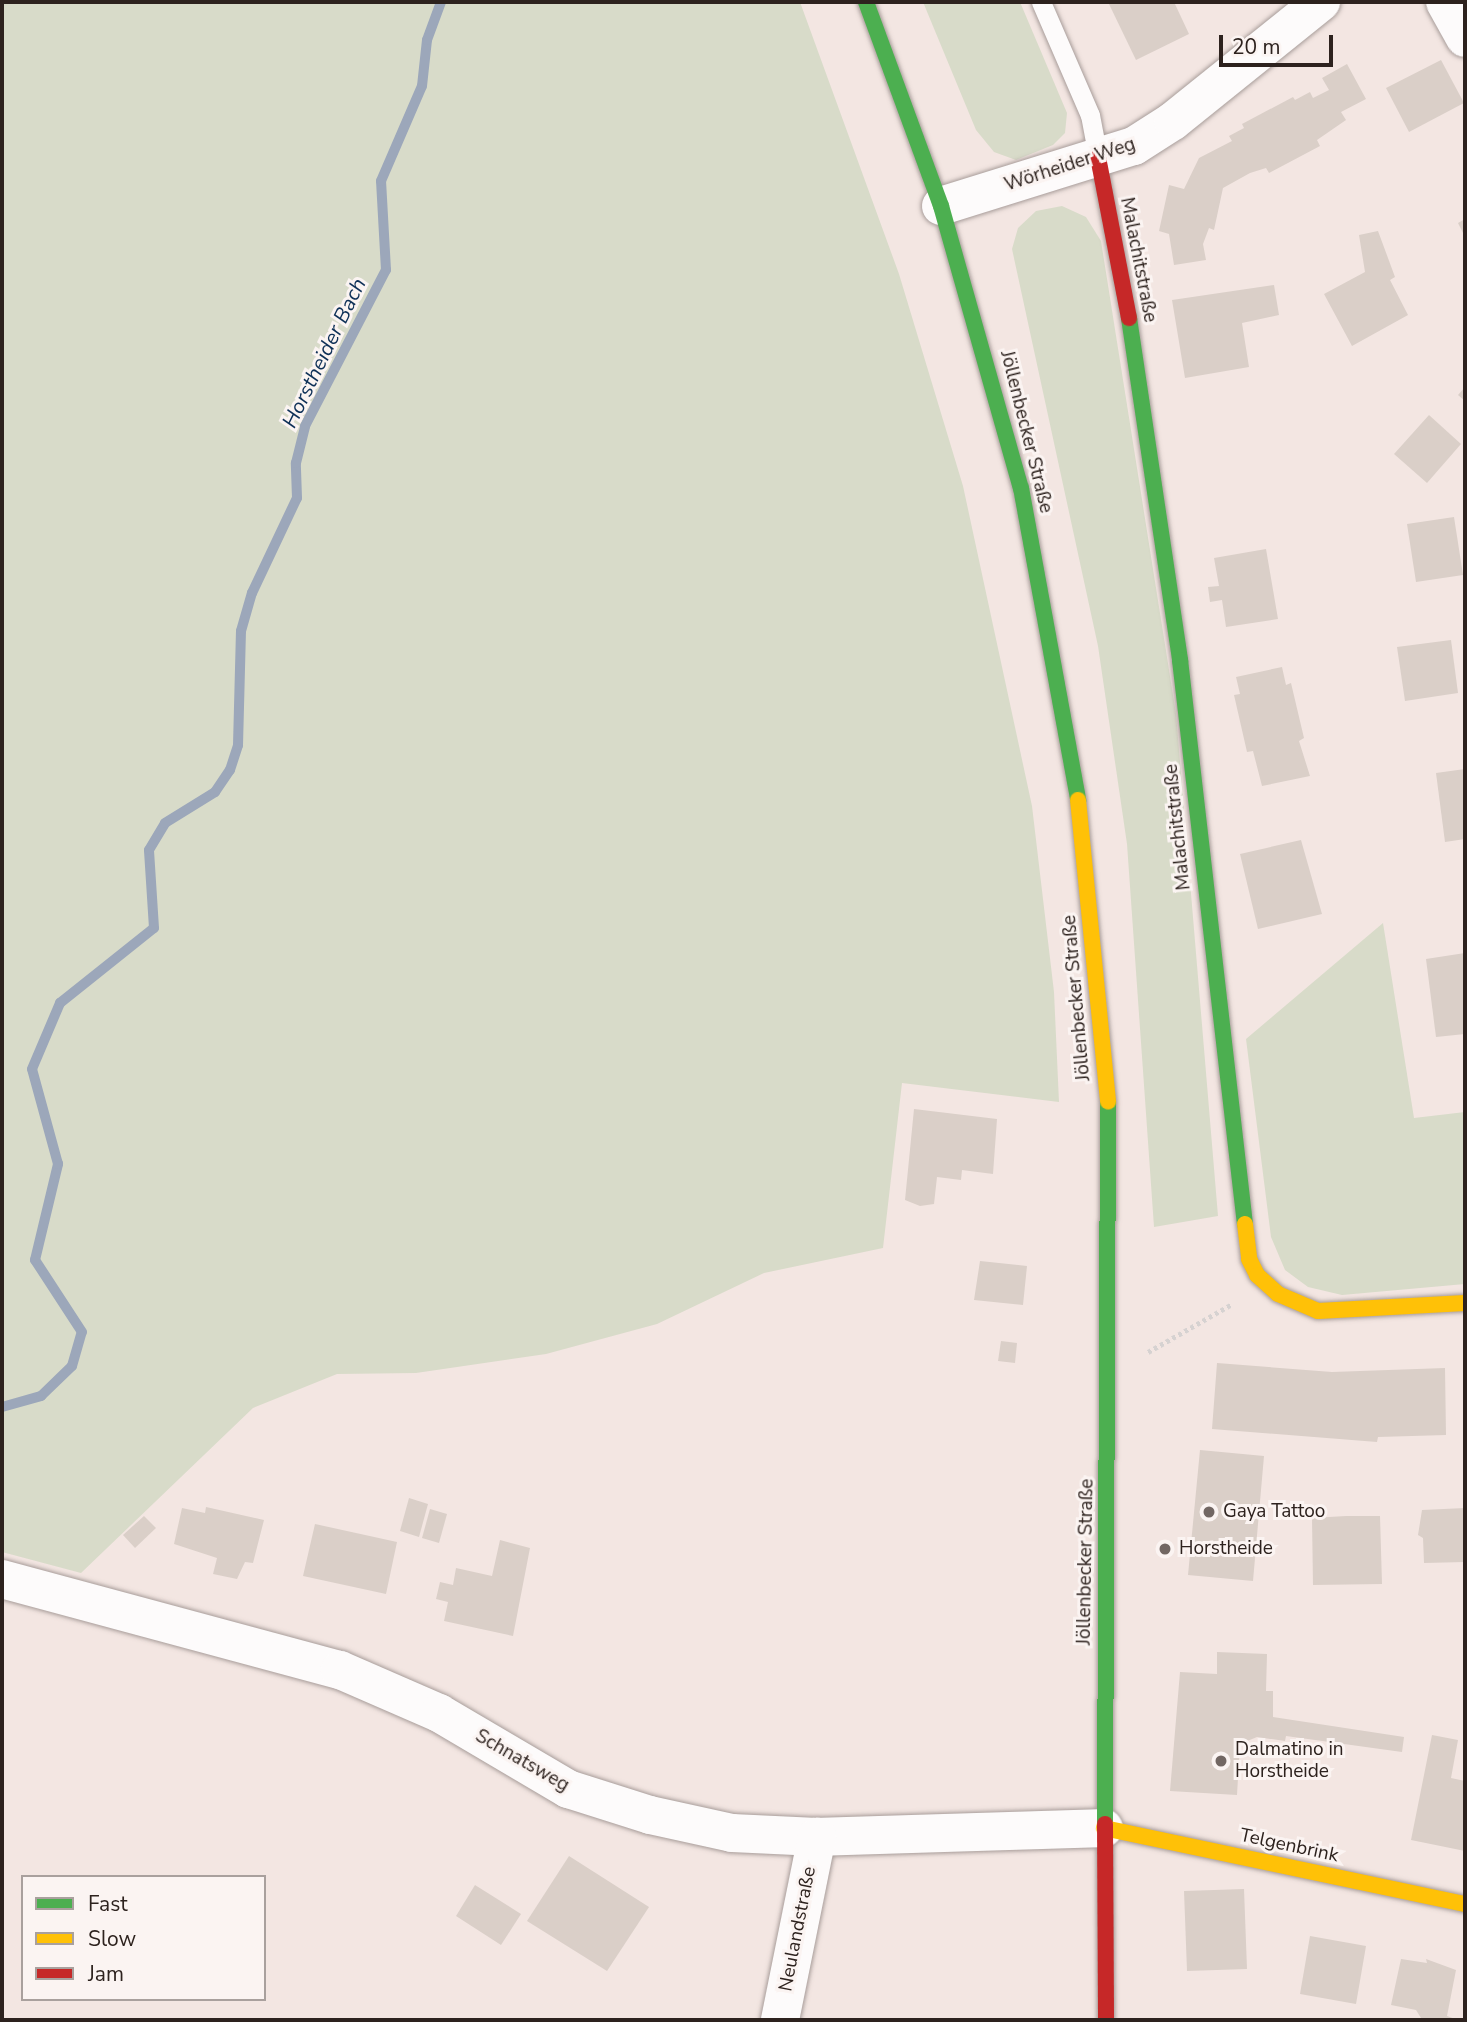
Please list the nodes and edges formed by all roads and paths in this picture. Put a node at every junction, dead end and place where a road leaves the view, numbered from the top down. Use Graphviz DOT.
graph roads {
  1 [pos="866,2"];
  2 [pos="1041,2"];
  3 [pos="1321,2"];
  4 [pos="1445,2"];
  5 [pos="1465,38"];
  6 [pos="1098,157"];
  7 [pos="941,206"];
  8 [pos="1266,1285"];
  9 [pos="1465,1303"];
  10 [pos="1111,1373"];
  11 [pos="2,1579"];
  12 [pos="1104,1828"];
  13 [pos="817,1837"];
  14 [pos="1465,1904"];
  15 [pos="780,2020"];
  16 [pos="1106,2020"];
  1 -- 7 [label="main road, Jöllenbecker Straße"];
  2 -- 6 [label="lane"];
  3 -- 6 [label="street, Wörheider Weg"];
  4 -- 5 [label="street"];
  6 -- 7 [label="street, Wörheider Weg"];
  6 -- 8 [label="main road, Malachitstraße"];
  7 -- 10 [label="main road, Jöllenbecker Straße"];
  8 -- 9 [label="main road, Malachitstraße"];
  8 -- 10 [label="path"];
  10 -- 12 [label="main road, Jöllenbecker Straße"];
  11 -- 13 [label="street, Schnatsweg"];
  12 -- 13 [label="street, Schnatsweg"];
  12 -- 14 [label="main road, Telgenbrink"];
  12 -- 16 [label="main road, Jöllenbecker Straße"];
  13 -- 15 [label="street, Neulandstraße"];
}
